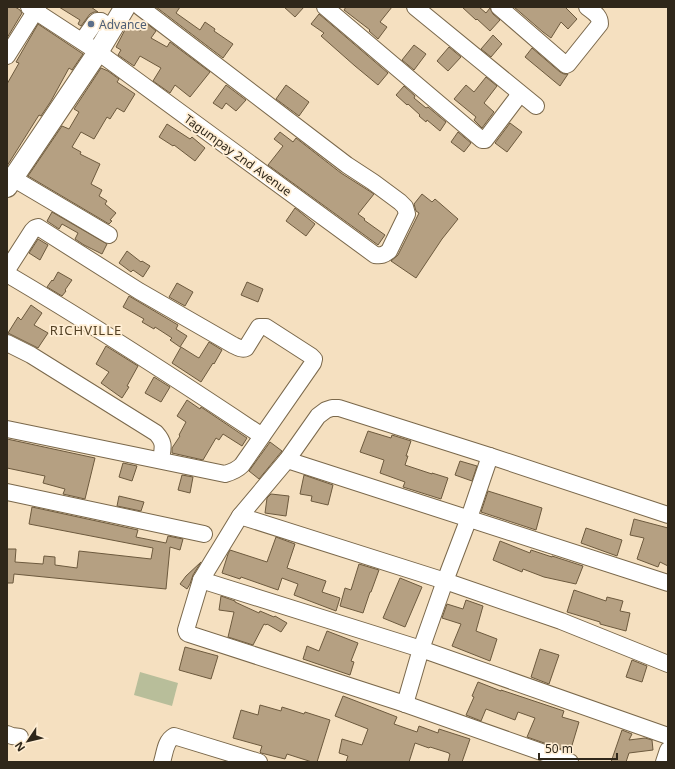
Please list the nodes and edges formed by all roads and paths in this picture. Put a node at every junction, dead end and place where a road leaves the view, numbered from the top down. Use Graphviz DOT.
graph roads {
  1 [pos="125,7"];
  2 [pos="140,7"];
  3 [pos="326,7"];
  4 [pos="416,7"];
  5 [pos="499,7"];
  6 [pos="587,7"];
  7 [pos="34,8"];
  8 [pos="90,47"];
  9 [pos="7,56"];
  10 [pos="520,94"];
  11 [pos="536,106"];
  12 [pos="10,182"];
  13 [pos="109,235"];
  14 [pos="7,270"];
  15 [pos="7,274"];
  16 [pos="7,343"];
  17 [pos="7,429"];
  18 [pos="262,436"];
  19 [pos="490,456"];
  20 [pos="161,460"];
  21 [pos="287,460"];
  22 [pos="7,492"];
  23 [pos="668,515"];
  24 [pos="240,516"];
  25 [pos="469,518"];
  26 [pos="204,534"];
  27 [pos="201,580"];
  28 [pos="445,580"];
  29 [pos="668,583"];
  30 [pos="421,649"];
  31 [pos="668,664"];
  32 [pos="405,704"];
  33 [pos="668,736"];
  34 [pos="668,750"];
  35 [pos="162,762"];
  36 [pos="259,762"];
  37 [pos="570,762"];
  38 [pos="664,762"];
  1 -- 8 [label="main road"];
  2 -- 8 [label="street, Tagumpay 2nd Avenue"];
  3 -- 10 [label="street"];
  4 -- 10 [label="street"];
  5 -- 6 [label="street"];
  7 -- 8 [label="street, Tagumpay 2nd Avenue"];
  7 -- 9 [label="street"];
  8 -- 12 [label="main road"];
  10 -- 11 [label="street"];
  12 -- 13 [label="street"];
  14 -- 18 [label="street"];
  15 -- 18 [label="street"];
  16 -- 20 [label="street"];
  17 -- 20 [label="street"];
  18 -- 20 [label="street"];
  19 -- 21 [label="street"];
  19 -- 23 [label="street"];
  19 -- 25 [label="street"];
  21 -- 24 [label="street"];
  21 -- 25 [label="street"];
  22 -- 26 [label="street"];
  24 -- 27 [label="street"];
  24 -- 28 [label="street"];
  25 -- 28 [label="street"];
  25 -- 29 [label="street"];
  27 -- 30 [label="street"];
  27 -- 32 [label="street"];
  28 -- 30 [label="street"];
  28 -- 31 [label="street"];
  30 -- 32 [label="street"];
  30 -- 33 [label="street"];
  32 -- 37 [label="street"];
  34 -- 38 [label="street"];
  35 -- 36 [label="street"];
}
